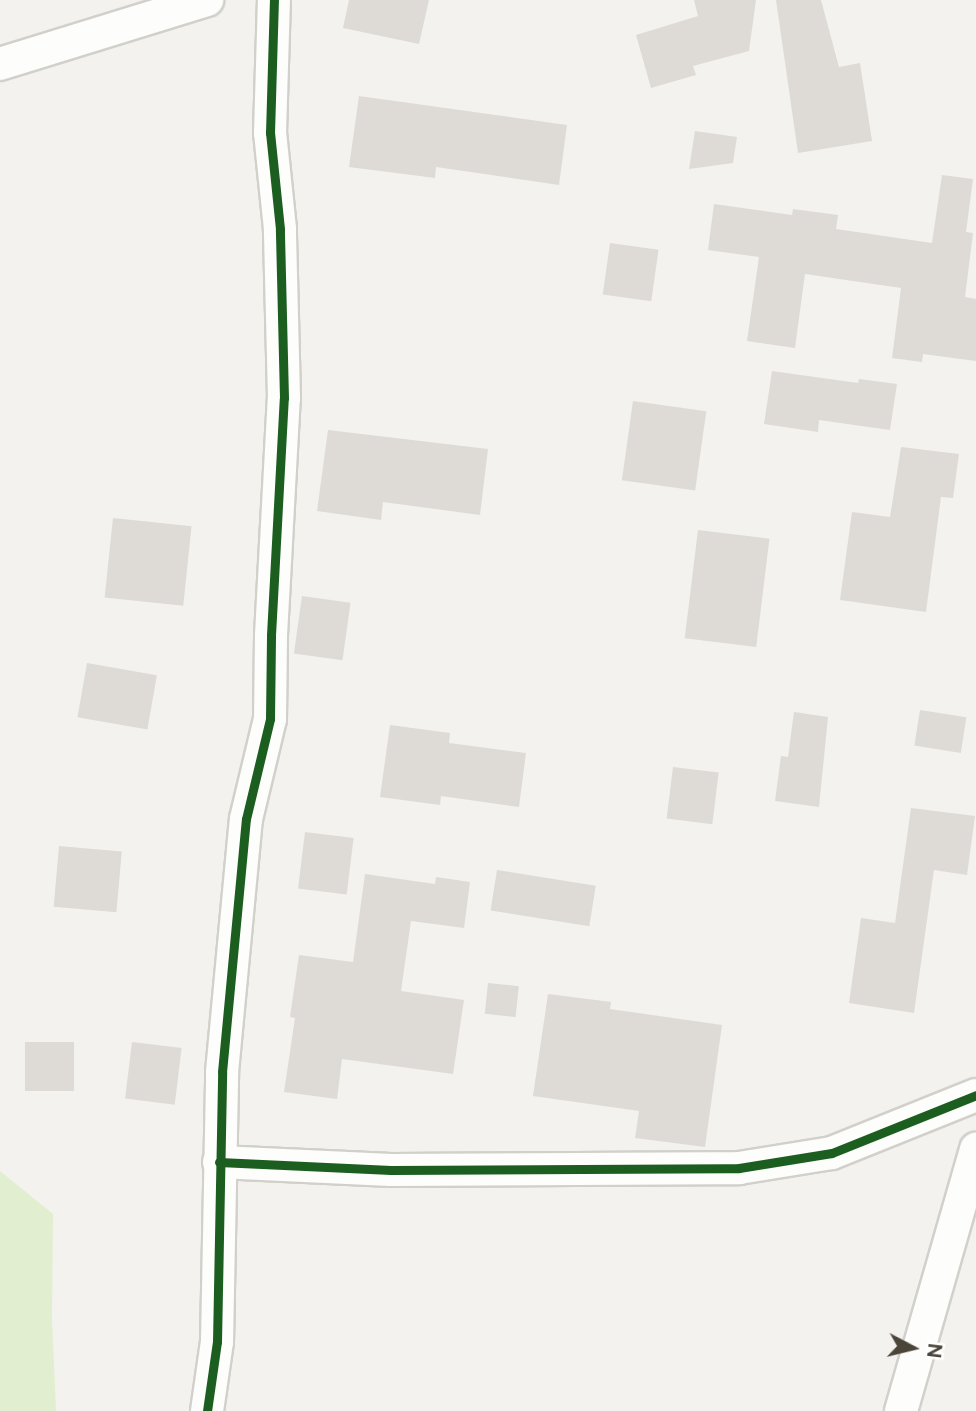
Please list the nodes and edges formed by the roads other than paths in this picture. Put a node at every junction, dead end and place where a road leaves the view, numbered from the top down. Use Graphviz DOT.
graph roads {
  1 [pos="207,0"];
  2 [pos="274,0"];
  3 [pos="0,64"];
  4 [pos="976,1095"];
  5 [pos="976,1149"];
  6 [pos="219,1162"];
  7 [pos="208,1411"];
  8 [pos="901,1411"];
  1 -- 3 [label="street"];
  2 -- 6 [label="street"];
  4 -- 6 [label="street"];
  5 -- 8 [label="street"];
  6 -- 7 [label="street"];
}
